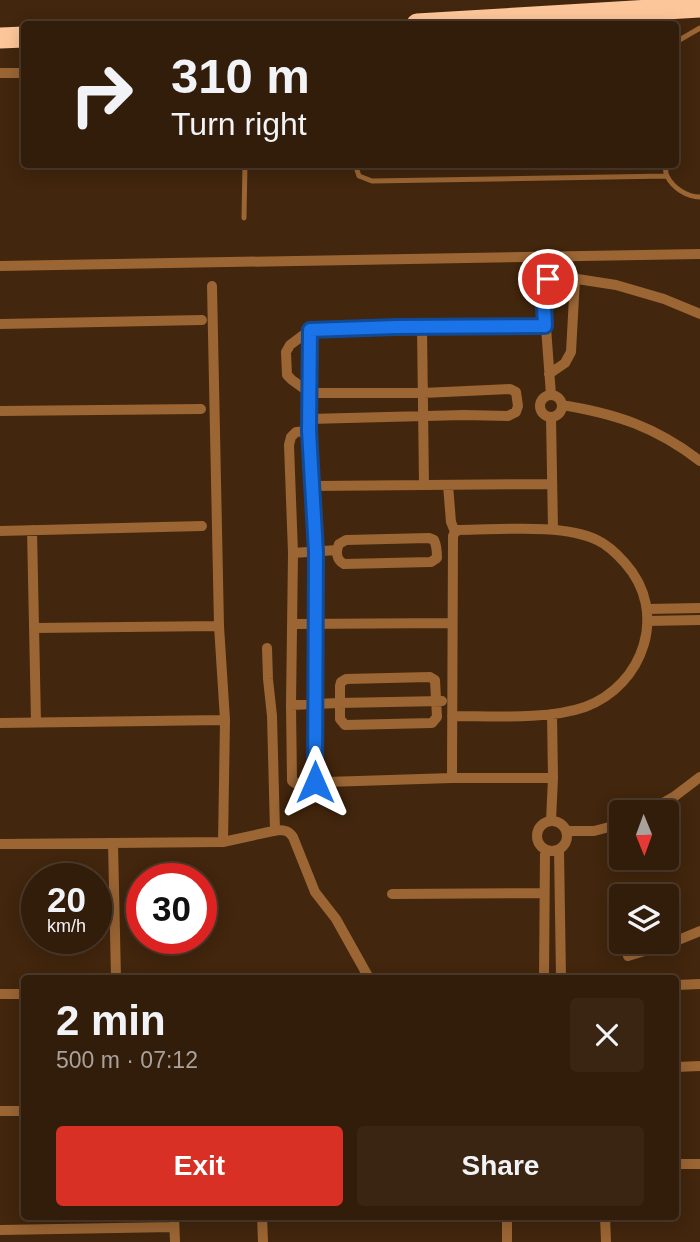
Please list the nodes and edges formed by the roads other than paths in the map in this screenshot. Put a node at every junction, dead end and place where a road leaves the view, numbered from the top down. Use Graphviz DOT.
graph roads {
  1 [pos="700,7"];
  2 [pos="489,21"];
  3 [pos="700,28"];
  4 [pos="21,37"];
  5 [pos="0,38"];
  6 [pos="679,40"];
  7 [pos="0,73"];
  8 [pos="21,73"];
  9 [pos="245,168"];
  10 [pos="356,168"];
  11 [pos="666,168"];
  12 [pos="667,176"];
  13 [pos="700,197"];
  14 [pos="244,218"];
  15 [pos="700,254"];
  16 [pos="0,266"];
  17 [pos="575,279"];
  18 [pos="212,286"];
  19 [pos="700,314"];
  20 [pos="202,320"];
  21 [pos="0,324"];
  22 [pos="545,326"];
  23 [pos="422,327"];
  24 [pos="310,330"];
  25 [pos="549,374"];
  26 [pos="310,393"];
  27 [pos="423,393"];
  28 [pos="551,395"];
  29 [pos="562,405"];
  30 [pos="518,406"];
  31 [pos="540,406"];
  32 [pos="201,409"];
  33 [pos="0,411"];
  34 [pos="423,416"];
  35 [pos="551,416"];
  36 [pos="309,419"];
  37 [pos="309,431"];
  38 [pos="700,461"];
  39 [pos="552,484"];
  40 [pos="424,485"];
  41 [pos="447,485"];
  42 [pos="313,486"];
  43 [pos="202,526"];
  44 [pos="553,529"];
  45 [pos="32,530"];
  46 [pos="0,531"];
  47 [pos="455,532"];
  48 [pos="337,550"];
  49 [pos="453,551"];
  50 [pos="316,552"];
  51 [pos="437,552"];
  52 [pos="293,553"];
  53 [pos="700,608"];
  54 [pos="646,609"];
  55 [pos="700,620"];
  56 [pos="647,621"];
  57 [pos="452,623"];
  58 [pos="292,624"];
  59 [pos="315,624"];
  60 [pos="219,626"];
  61 [pos="34,628"];
  62 [pos="267,649"];
  63 [pos="436,701"];
  64 [pos="452,701"];
  65 [pos="339,702"];
  66 [pos="315,704"];
  67 [pos="291,705"];
  68 [pos="552,715"];
  69 [pos="452,716"];
  70 [pos="225,720"];
  71 [pos="36,722"];
  72 [pos="0,723"];
  73 [pos="452,778"];
  74 [pos="553,778"];
  75 [pos="700,778"];
  76 [pos="315,782"];
  77 [pos="668,800"];
  78 [pos="551,821"];
  79 [pos="609,827"];
  80 [pos="275,831"];
  81 [pos="567,831"];
  82 [pos="223,842"];
  83 [pos="113,843"];
  84 [pos="0,844"];
  85 [pos="545,849"];
  86 [pos="559,849"];
  87 [pos="544,893"];
  88 [pos="392,894"];
  89 [pos="700,931"];
  90 [pos="628,956"];
  91 [pos="116,975"];
  92 [pos="367,975"];
  93 [pos="544,975"];
  94 [pos="561,975"];
  95 [pos="679,985"];
  96 [pos="700,985"];
  97 [pos="21,994"];
  98 [pos="0,995"];
  99 [pos="700,1066"];
  100 [pos="679,1067"];
  101 [pos="0,1111"];
  102 [pos="21,1111"];
  103 [pos="679,1164"];
  104 [pos="700,1164"];
  105 [pos="262,1220"];
  106 [pos="507,1220"];
  107 [pos="606,1220"];
  108 [pos="174,1222"];
  109 [pos="0,1230"];
  110 [pos="175,1242"];
  111 [pos="262,1242"];
  112 [pos="507,1242"];
  113 [pos="606,1242"];
  1 -- 2 [label="highway"];
  3 -- 6 [label="lane"];
  4 -- 5 [label="highway"];
  7 -- 8 [label="street"];
  9 -- 14 [label="lane"];
  10 -- 12 [label="lane"];
  11 -- 12 [label="lane"];
  12 -- 13 [label="lane"];
  15 -- 16 [label="street"];
  17 -- 19 [label="street"];
  17 -- 22 [label="street"];
  17 -- 25 [label="street"];
  18 -- 60 [label="street"];
  20 -- 21 [label="street"];
  22 -- 23 [label="street"];
  22 -- 25 [label="street"];
  23 -- 24 [label="street"];
  23 -- 27 [label="street"];
  24 -- 26 [label="street"];
  24 -- 26 [label="street"];
  25 -- 28 [label="street"];
  26 -- 27 [label="street"];
  26 -- 36 [label="street"];
  27 -- 30 [label="street"];
  27 -- 34 [label="street"];
  28 -- 29 [label="street"];
  28 -- 31 [label="street"];
  29 -- 35 [label="street"];
  29 -- 38 [label="street"];
  30 -- 31 [label="street"];
  30 -- 34 [label="street"];
  31 -- 35 [label="street"];
  32 -- 33 [label="street"];
  34 -- 36 [label="street"];
  34 -- 40 [label="street"];
  35 -- 39 [label="street"];
  36 -- 37 [label="street"];
  37 -- 42 [label="street"];
  37 -- 52 [label="street"];
  39 -- 41 [label="street"];
  39 -- 44 [label="street"];
  40 -- 41 [label="street"];
  40 -- 42 [label="street"];
  41 -- 47 [label="street"];
  42 -- 50 [label="street"];
  43 -- 45 [label="street"];
  44 -- 47 [label="street"];
  44 -- 54 [label="street"];
  45 -- 46 [label="street"];
  45 -- 61 [label="street"];
  47 -- 49 [label="street"];
  48 -- 50 [label="street"];
  48 -- 51 [label="street"];
  48 -- 51 [label="street"];
  49 -- 51 [label="street"];
  49 -- 57 [label="street"];
  50 -- 52 [label="street"];
  50 -- 59 [label="street"];
  52 -- 58 [label="street"];
  53 -- 54 [label="street"];
  54 -- 56 [label="street"];
  55 -- 56 [label="street"];
  56 -- 68 [label="street"];
  57 -- 59 [label="street"];
  57 -- 64 [label="street"];
  58 -- 59 [label="street"];
  58 -- 67 [label="street"];
  59 -- 66 [label="street"];
  60 -- 61 [label="street"];
  60 -- 70 [label="street"];
  61 -- 71 [label="street"];
  62 -- 80 [label="street"];
  63 -- 64 [label="street"];
  63 -- 65 [label="street"];
  63 -- 65 [label="street"];
  63 -- 65 [label="street"];
  64 -- 69 [label="street"];
  65 -- 66 [label="street"];
  66 -- 67 [label="street"];
  66 -- 76 [label="street"];
  67 -- 76 [label="street"];
  68 -- 69 [label="street"];
  68 -- 74 [label="street"];
  69 -- 73 [label="street"];
  70 -- 71 [label="street"];
  70 -- 82 [label="street"];
  71 -- 72 [label="street"];
  73 -- 74 [label="street"];
  73 -- 76 [label="street"];
  74 -- 78 [label="street"];
  75 -- 77 [label="street"];
  78 -- 81 [label="street"];
  78 -- 85 [label="street"];
  79 -- 81 [label="street"];
  80 -- 82 [label="street"];
  80 -- 92 [label="street"];
  81 -- 86 [label="street"];
  82 -- 83 [label="street"];
  83 -- 84 [label="street"];
  83 -- 91 [label="street"];
  85 -- 86 [label="street"];
  85 -- 87 [label="street"];
  86 -- 94 [label="street"];
  87 -- 88 [label="street"];
  87 -- 93 [label="street"];
  89 -- 90 [label="street"];
  95 -- 96 [label="street"];
  97 -- 98 [label="street"];
  99 -- 100 [label="street"];
  101 -- 102 [label="street"];
  103 -- 104 [label="street"];
  105 -- 111 [label="street"];
  106 -- 112 [label="street"];
  107 -- 113 [label="street"];
  108 -- 109 [label="street"];
  108 -- 110 [label="street"];
}
